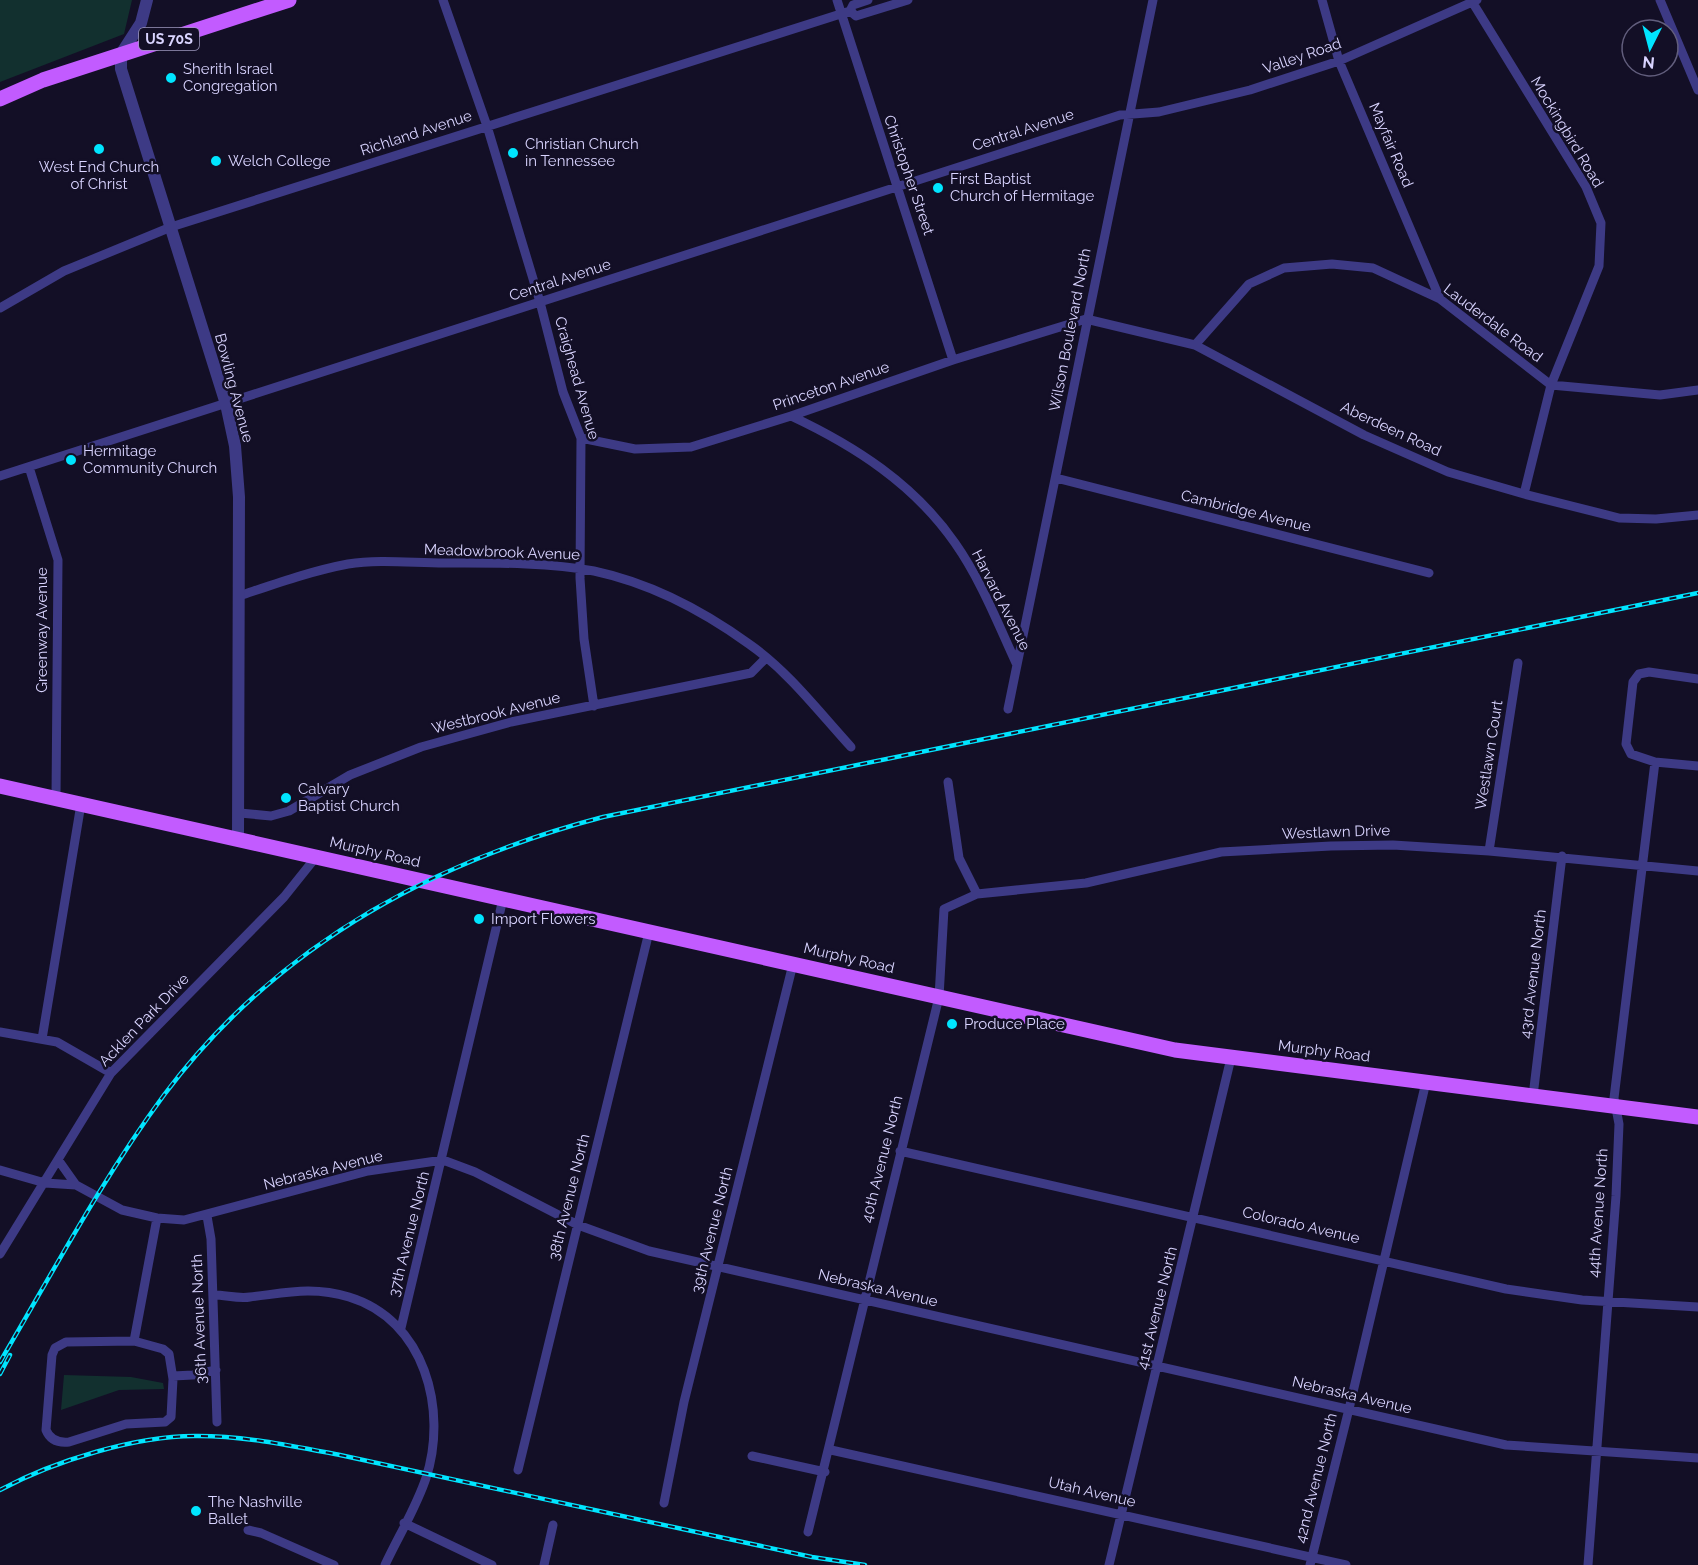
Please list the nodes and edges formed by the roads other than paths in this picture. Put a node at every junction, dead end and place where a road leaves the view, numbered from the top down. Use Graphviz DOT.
graph roads {
  1 [pos="147,0"];
  2 [pos="289,0"];
  3 [pos="443,0"];
  4 [pos="837,0"];
  5 [pos="868,0"];
  6 [pos="908,0"];
  7 [pos="1154,0"];
  8 [pos="1322,0"];
  9 [pos="1660,0"];
  10 [pos="1473,1"];
  11 [pos="846,12"];
  12 [pos="121,54"];
  13 [pos="1339,61"];
  14 [pos="1698,90"];
  15 [pos="0,99"];
  16 [pos="1129,112"];
  17 [pos="488,126"];
  18 [pos="897,186"];
  19 [pos="171,227"];
  20 [pos="1440,299"];
  21 [pos="540,302"];
  22 [pos="0,308"];
  23 [pos="1086,319"];
  24 [pos="1195,345"];
  25 [pos="952,360"];
  26 [pos="1551,385"];
  27 [pos="1698,390"];
  28 [pos="226,404"];
  29 [pos="791,416"];
  30 [pos="581,438"];
  31 [pos="29,467"];
  32 [pos="0,476"];
  33 [pos="1056,478"];
  34 [pos="1524,494"];
  35 [pos="1698,515"];
  36 [pos="580,569"];
  37 [pos="1429,573"];
  38 [pos="239,596"];
  39 [pos="766,658"];
  40 [pos="1518,663"];
  41 [pos="1017,665"];
  42 [pos="1698,678"];
  43 [pos="594,706"];
  44 [pos="1008,709"];
  45 [pos="851,747"];
  46 [pos="1655,762"];
  47 [pos="1698,766"];
  48 [pos="948,782"];
  49 [pos="0,786"];
  50 [pos="56,798"];
  51 [pos="81,804"];
  52 [pos="240,813"];
  53 [pos="238,839"];
  54 [pos="1489,850"];
  55 [pos="1562,856"];
  56 [pos="315,857"];
  57 [pos="1641,863"];
  58 [pos="1698,871"];
  59 [pos="977,894"];
  60 [pos="503,899"];
  61 [pos="649,932"];
  62 [pos="793,964"];
  63 [pos="939,997"];
  64 [pos="0,1032"];
  65 [pos="42,1039"];
  66 [pos="1231,1058"];
  67 [pos="111,1073"];
  68 [pos="1426,1082"];
  69 [pos="1533,1096"];
  70 [pos="1616,1107"];
  71 [pos="1698,1117"];
  72 [pos="900,1151"];
  73 [pos="443,1160"];
  74 [pos="59,1161"];
  75 [pos="0,1170"];
  76 [pos="45,1183"];
  77 [pos="76,1185"];
  78 [pos="207,1216"];
  79 [pos="1195,1216"];
  80 [pos="157,1218"];
  81 [pos="578,1225"];
  82 [pos="0,1254"];
  83 [pos="1384,1260"];
  84 [pos="719,1267"];
  85 [pos="214,1295"];
  86 [pos="863,1300"];
  87 [pos="1607,1301"];
  88 [pos="1698,1307"];
  89 [pos="401,1329"];
  90 [pos="134,1341"];
  91 [pos="1158,1365"];
  92 [pos="216,1370"];
  93 [pos="173,1376"];
  94 [pos="1349,1409"];
  95 [pos="217,1422"];
  96 [pos="831,1449"];
  97 [pos="1597,1452"];
  98 [pos="752,1456"];
  99 [pos="1698,1458"];
  100 [pos="518,1470"];
  101 [pos="825,1472"];
  102 [pos="663,1503"];
  103 [pos="1122,1514"];
  104 [pos="404,1523"];
  105 [pos="553,1525"];
  106 [pos="248,1530"];
  107 [pos="808,1532"];
  108 [pos="1311,1561"];
  109 [pos="334,1565"];
  110 [pos="385,1565"];
  111 [pos="492,1565"];
  112 [pos="544,1565"];
  113 [pos="1109,1565"];
  114 [pos="1346,1565"];
  115 [pos="1588,1565"];
  1 -- 12 [label="street"];
  2 -- 12 [label="main road, US 70S"];
  3 -- 17 [label="street, Craighead Avenue"];
  4 -- 11 [label="street, Christopher Street"];
  5 -- 11 [label="street, Richland Avenue"];
  6 -- 11 [label="street, Richland Avenue"];
  7 -- 16 [label="street, Wilson Boulevard North"];
  8 -- 13 [label="street, Mayfair Road"];
  9 -- 14 [label="street"];
  10 -- 13 [label="street, Valley Road"];
  10 -- 26 [label="street, Mockingbird Road"];
  11 -- 17 [label="street, Richland Avenue"];
  11 -- 18 [label="street, Christopher Street"];
  12 -- 15 [label="main road, US 70S"];
  12 -- 19 [label="street, Bowling Avenue"];
  13 -- 16 [label="street, Valley Road"];
  13 -- 20 [label="street, Mayfair Road"];
  16 -- 18 [label="street, Central Avenue"];
  16 -- 23 [label="street, Wilson Boulevard North"];
  17 -- 19 [label="street, Richland Avenue"];
  17 -- 21 [label="street, Craighead Avenue"];
  18 -- 21 [label="street, Central Avenue"];
  18 -- 25 [label="street, Christopher Street"];
  19 -- 22 [label="street, Richland Avenue"];
  19 -- 28 [label="street, Bowling Avenue"];
  20 -- 24 [label="street, Lauderdale Road"];
  20 -- 26 [label="street, Lauderdale Road"];
  21 -- 28 [label="street, Central Avenue"];
  21 -- 30 [label="street, Craighead Avenue"];
  23 -- 24 [label="street, Aberdeen Road"];
  23 -- 25 [label="street, Princeton Avenue"];
  23 -- 33 [label="street, Wilson Boulevard North"];
  24 -- 34 [label="street, Aberdeen Road"];
  25 -- 29 [label="street, Princeton Avenue"];
  26 -- 27 [label="street"];
  26 -- 34 [label="street, Mockingbird Road"];
  28 -- 31 [label="street, Central Avenue"];
  28 -- 38 [label="street, Bowling Avenue"];
  29 -- 30 [label="street, Princeton Avenue"];
  29 -- 41 [label="street, Harvard Avenue"];
  30 -- 36 [label="street, Craighead Avenue"];
  31 -- 32 [label="street, Central Avenue"];
  31 -- 50 [label="street, Greenway Avenue"];
  33 -- 37 [label="street, Cambridge Avenue"];
  33 -- 41 [label="street, Wilson Boulevard North"];
  34 -- 35 [label="street, Aberdeen Road"];
  36 -- 38 [label="street, Meadowbrook Avenue"];
  36 -- 39 [label="street, Meadowbrook Avenue"];
  36 -- 43 [label="street, Craighead Avenue"];
  38 -- 52 [label="street, Bowling Avenue"];
  39 -- 43 [label="street, Westbrook Avenue"];
  39 -- 45 [label="street, Meadowbrook Avenue"];
  40 -- 54 [label="street, Westlawn Court"];
  41 -- 44 [label="street, Wilson Boulevard North"];
  42 -- 46 [label="street"];
  43 -- 52 [label="street, Westbrook Avenue"];
  46 -- 47 [label="street"];
  46 -- 57 [label="street, 44th Avenue North"];
  48 -- 59 [label="street"];
  49 -- 50 [label="main road, Murphy Road"];
  50 -- 51 [label="main road, Murphy Road"];
  51 -- 53 [label="main road, Murphy Road"];
  51 -- 65 [label="street"];
  52 -- 53 [label="street, Bowling Avenue"];
  53 -- 56 [label="main road, Murphy Road"];
  54 -- 55 [label="street, Westlawn Drive"];
  54 -- 59 [label="street, Westlawn Drive"];
  55 -- 57 [label="street, Westlawn Drive"];
  55 -- 69 [label="street, 43rd Avenue North"];
  56 -- 60 [label="main road, Murphy Road"];
  56 -- 67 [label="street, Acklen Park Drive"];
  57 -- 58 [label="street, Westlawn Drive"];
  57 -- 70 [label="street, 44th Avenue North"];
  59 -- 63 [label="street, 40th Avenue North"];
  60 -- 61 [label="main road, Murphy Road"];
  60 -- 73 [label="street, 37th Avenue North"];
  61 -- 62 [label="main road, Murphy Road"];
  61 -- 81 [label="street, 38th Avenue North"];
  62 -- 63 [label="main road, Murphy Road"];
  62 -- 84 [label="street, 39th Avenue North"];
  63 -- 66 [label="main road, Murphy Road"];
  63 -- 72 [label="street, 40th Avenue North"];
  64 -- 65 [label="street"];
  65 -- 67 [label="street"];
  66 -- 68 [label="main road, Murphy Road"];
  66 -- 79 [label="street, 41st Avenue North"];
  67 -- 74 [label="street, Acklen Park Drive"];
  68 -- 69 [label="main road, Murphy Road"];
  68 -- 83 [label="street, 42nd Avenue North"];
  69 -- 70 [label="main road, Murphy Road"];
  70 -- 71 [label="main road, Murphy Road"];
  70 -- 87 [label="street, 44th Avenue North"];
  72 -- 79 [label="street, Colorado Avenue"];
  72 -- 86 [label="street, 40th Avenue North"];
  73 -- 78 [label="street, Nebraska Avenue"];
  73 -- 81 [label="street, Nebraska Avenue"];
  73 -- 89 [label="street, 37th Avenue North"];
  74 -- 76 [label="street, Acklen Park Drive"];
  74 -- 77 [label="street"];
  75 -- 76 [label="street"];
  76 -- 77 [label="street"];
  76 -- 82 [label="street, Acklen Park Drive"];
  77 -- 80 [label="street, Nebraska Avenue"];
  78 -- 80 [label="street, Nebraska Avenue"];
  78 -- 85 [label="street, 36th Avenue North"];
  79 -- 83 [label="street, Colorado Avenue"];
  79 -- 91 [label="street, 41st Avenue North"];
  80 -- 90 [label="street"];
  81 -- 84 [label="street, Nebraska Avenue"];
  81 -- 100 [label="street, 38th Avenue North"];
  83 -- 87 [label="street, Colorado Avenue"];
  83 -- 94 [label="street, 42nd Avenue North"];
  84 -- 86 [label="street, Nebraska Avenue"];
  84 -- 102 [label="street, 39th Avenue North"];
  85 -- 89 [label="street"];
  85 -- 92 [label="street, 36th Avenue North"];
  86 -- 91 [label="street, Nebraska Avenue"];
  86 -- 96 [label="street, 40th Avenue North"];
  87 -- 88 [label="street, Colorado Avenue"];
  87 -- 97 [label="street, 44th Avenue North"];
  89 -- 104 [label="street"];
  90 -- 93 [label="street"];
  90 -- 93 [label="street"];
  91 -- 94 [label="street, Nebraska Avenue"];
  91 -- 103 [label="street, 41st Avenue North"];
  92 -- 93 [label="street"];
  92 -- 95 [label="street, 36th Avenue North"];
  94 -- 97 [label="street, Nebraska Avenue"];
  94 -- 108 [label="street, 42nd Avenue North"];
  96 -- 101 [label="street, 40th Avenue North"];
  96 -- 103 [label="street, Utah Avenue"];
  97 -- 99 [label="street, Nebraska Avenue"];
  97 -- 115 [label="street, 44th Avenue North"];
  98 -- 101 [label="street"];
  101 -- 107 [label="street"];
  103 -- 108 [label="street, Utah Avenue"];
  103 -- 113 [label="street, 41st Avenue North"];
  104 -- 110 [label="street"];
  104 -- 111 [label="street"];
  105 -- 112 [label="street"];
  106 -- 109 [label="street"];
  108 -- 114 [label="street, Utah Avenue"];
}
